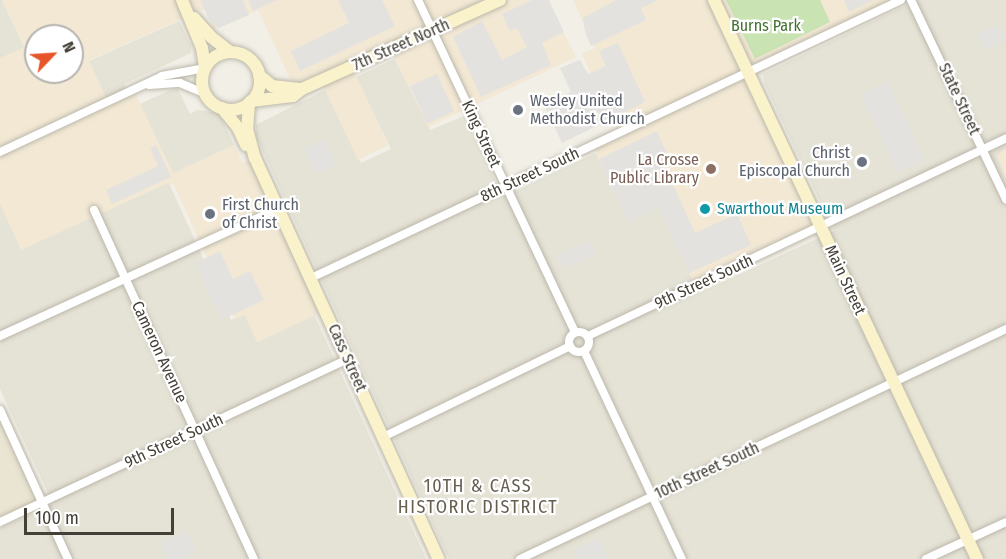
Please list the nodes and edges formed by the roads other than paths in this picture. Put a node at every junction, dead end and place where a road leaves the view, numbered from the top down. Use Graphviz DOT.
graph roads {
  1 [pos="418,0"];
  2 [pos="500,0"];
  3 [pos="714,0"];
  4 [pos="901,0"];
  5 [pos="911,0"];
  6 [pos="184,3"];
  7 [pos="433,32"];
  8 [pos="230,52"];
  9 [pos="205,68"];
  10 [pos="748,72"];
  11 [pos="259,75"];
  12 [pos="146,85"];
  13 [pos="302,89"];
  14 [pos="204,93"];
  15 [pos="250,102"];
  16 [pos="222,108"];
  17 [pos="1006,138"];
  18 [pos="982,150"];
  19 [pos="0,152"];
  20 [pos="255,158"];
  21 [pos="506,187"];
  22 [pos="1006,199"];
  23 [pos="279,208"];
  24 [pos="94,210"];
  25 [pos="821,227"];
  26 [pos="126,278"];
  27 [pos="311,278"];
  28 [pos="1006,329"];
  29 [pos="575,332"];
  30 [pos="0,336"];
  31 [pos="588,336"];
  32 [pos="570,346"];
  33 [pos="584,351"];
  34 [pos="348,359"];
  35 [pos="894,383"];
  36 [pos="0,410"];
  37 [pos="195,430"];
  38 [pos="383,437"];
  39 [pos="653,496"];
  40 [pos="42,503"];
  41 [pos="0,522"];
  42 [pos="1006,522"];
  43 [pos="968,540"];
  44 [pos="68,559"];
  45 [pos="254,559"];
  46 [pos="439,559"];
  47 [pos="520,559"];
  48 [pos="682,559"];
  49 [pos="926,559"];
  50 [pos="977,559"];
  1 -- 7 [label="street, King Street"];
  2 -- 7 [label="street, 7th Street North"];
  3 -- 10 [label="street, Main Street"];
  4 -- 10 [label="street, 8th Street South"];
  5 -- 18 [label="street, State Street"];
  6 -- 8 [label="street"];
  6 -- 9 [label="street"];
  7 -- 13 [label="street, 7th Street North"];
  7 -- 21 [label="street, King Street"];
  8 -- 9 [label="street"];
  8 -- 11 [label="street"];
  9 -- 12 [label="street"];
  9 -- 14 [label="street"];
  10 -- 21 [label="street, 8th Street South"];
  10 -- 25 [label="street, Main Street"];
  11 -- 13 [label="street, 7th Street North"];
  11 -- 15 [label="street"];
  12 -- 14 [label="street"];
  12 -- 19 [label="street"];
  13 -- 15 [label="street, 7th Street North"];
  14 -- 16 [label="street"];
  15 -- 16 [label="street"];
  15 -- 20 [label="street, Cass Street"];
  16 -- 20 [label="street, Cass Street"];
  17 -- 18 [label="street, 9th Street South"];
  18 -- 22 [label="street, State Street"];
  18 -- 25 [label="street, 9th Street South"];
  20 -- 23 [label="street, Cass Street"];
  21 -- 27 [label="street, 8th Street South"];
  21 -- 29 [label="street, King Street"];
  23 -- 26 [label="street"];
  23 -- 27 [label="street, Cass Street"];
  24 -- 26 [label="street, Cameron Avenue"];
  25 -- 31 [label="street, 9th Street South"];
  25 -- 35 [label="street, Main Street"];
  26 -- 30 [label="street"];
  26 -- 37 [label="street, Cameron Avenue"];
  27 -- 34 [label="street, Cass Street"];
  28 -- 35 [label="street, 10th Street South"];
  29 -- 31 [label="street"];
  29 -- 32 [label="street"];
  31 -- 33 [label="street"];
  32 -- 33 [label="street"];
  32 -- 38 [label="street"];
  33 -- 39 [label="street"];
  34 -- 37 [label="street, 9th Street South"];
  34 -- 38 [label="street, Cass Street"];
  35 -- 39 [label="street, 10th Street South"];
  35 -- 43 [label="street, Main Street"];
  36 -- 40 [label="street"];
  37 -- 40 [label="street, 9th Street South"];
  37 -- 45 [label="street, Cameron Avenue"];
  38 -- 46 [label="street, Cass Street"];
  39 -- 47 [label="street, 10th Street South"];
  39 -- 48 [label="street"];
  40 -- 41 [label="street, 9th Street South"];
  40 -- 44 [label="street"];
  42 -- 43 [label="street"];
  43 -- 49 [label="street"];
  43 -- 50 [label="street, Main Street"];
}
